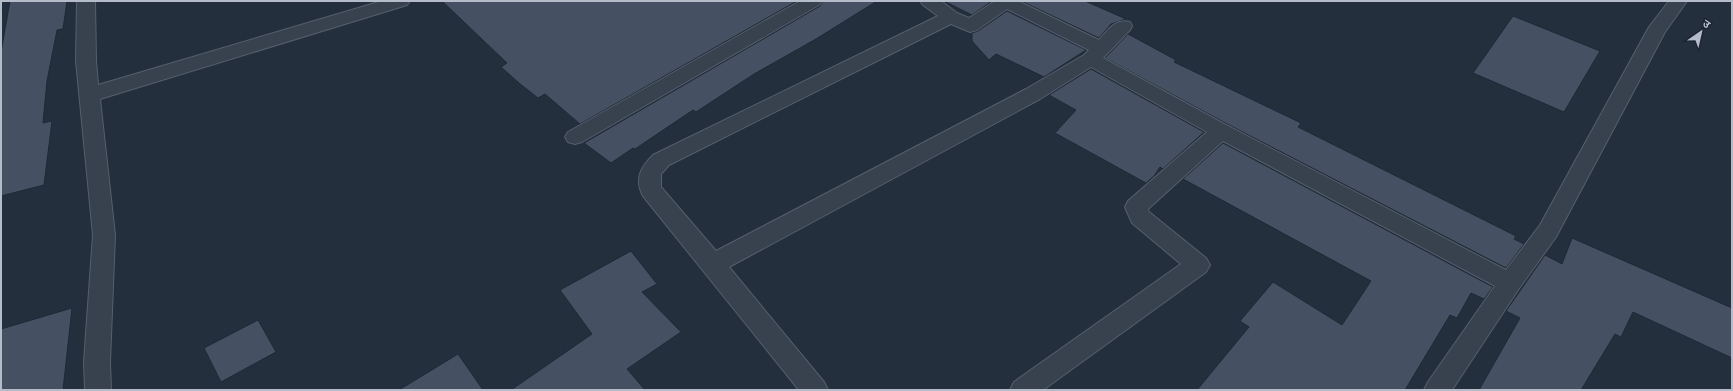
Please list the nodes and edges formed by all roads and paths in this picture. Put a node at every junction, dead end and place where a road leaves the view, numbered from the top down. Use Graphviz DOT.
graph roads {
  1 [pos="86,1"];
  2 [pos="401,1"];
  3 [pos="813,1"];
  4 [pos="929,1"];
  5 [pos="1007,1"];
  6 [pos="1678,1"];
  7 [pos="951,17"];
  8 [pos="1123,26"];
  9 [pos="1096,53"];
  10 [pos="89,95"];
  11 [pos="1222,131"];
  12 [pos="575,137"];
  13 [pos="713,264"];
  14 [pos="1510,283"];
  15 [pos="98,390"];
  16 [pos="815,390"];
  17 [pos="1023,390"];
  18 [pos="1437,390"];
  1 -- 10 [label="street"];
  2 -- 10 [label="street"];
  3 -- 12 [label="street"];
  4 -- 7 [label="street"];
  5 -- 7 [label="street"];
  5 -- 9 [label="street"];
  6 -- 14 [label="street"];
  7 -- 13 [label="street"];
  8 -- 9 [label="street"];
  9 -- 11 [label="street"];
  9 -- 13 [label="street"];
  10 -- 15 [label="street"];
  11 -- 14 [label="street"];
  11 -- 17 [label="street"];
  13 -- 16 [label="street"];
  14 -- 18 [label="street"];
}
